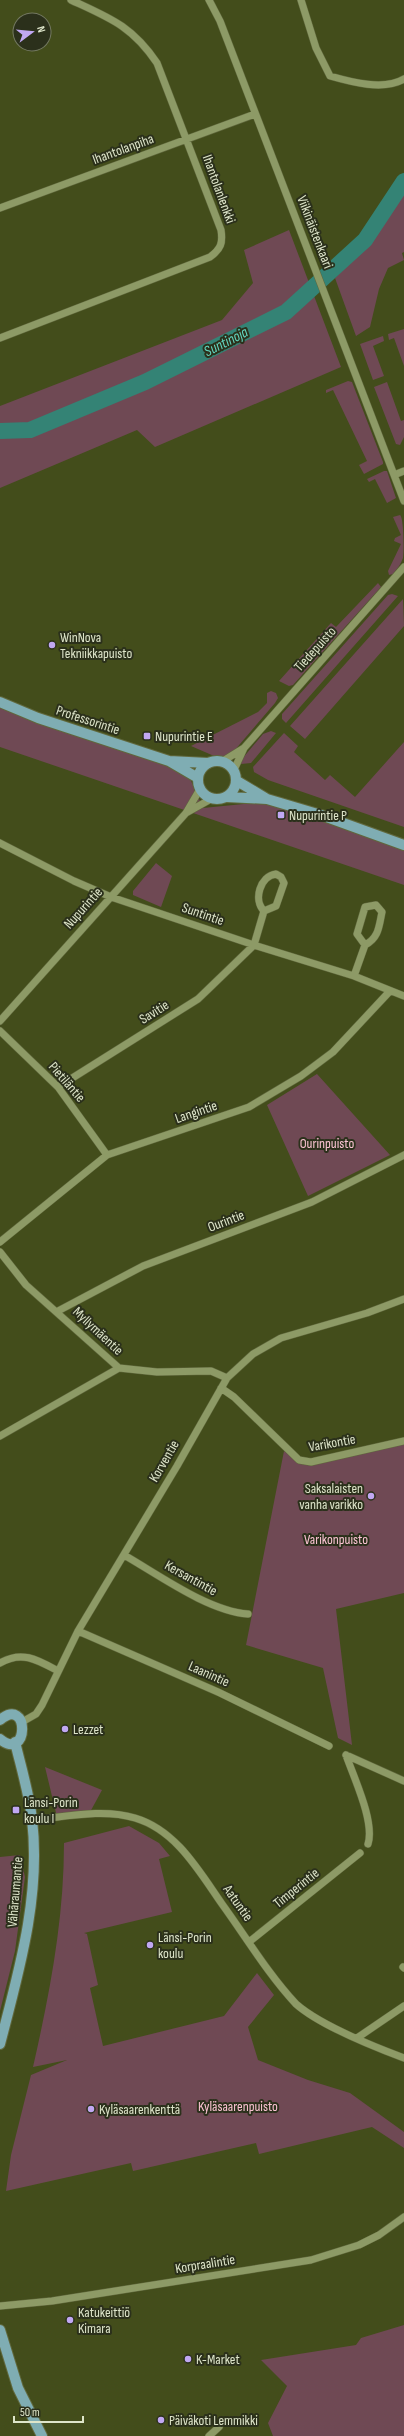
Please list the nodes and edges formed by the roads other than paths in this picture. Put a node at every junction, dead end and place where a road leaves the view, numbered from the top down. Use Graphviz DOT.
graph roads {
  1 [pos="71,0"];
  2 [pos="209,0"];
  3 [pos="301,0"];
  4 [pos="404,79"];
  5 [pos="255,114"];
  6 [pos="187,139"];
  7 [pos="0,208"];
  8 [pos="0,338"];
  9 [pos="404,471"];
  10 [pos="394,475"];
  11 [pos="404,501"];
  12 [pos="404,567"];
  13 [pos="0,702"];
  14 [pos="244,748"];
  15 [pos="169,761"];
  16 [pos="223,761"];
  17 [pos="208,763"];
  18 [pos="234,770"];
  19 [pos="198,778"];
  20 [pos="237,781"];
  21 [pos="200,789"];
  22 [pos="227,797"];
  23 [pos="211,799"];
  24 [pos="267,799"];
  25 [pos="186,813"];
  26 [pos="0,843"];
  27 [pos="404,845"];
  28 [pos="112,896"];
  29 [pos="264,911"];
  30 [pos="365,945"];
  31 [pos="254,946"];
  32 [pos="354,976"];
  33 [pos="390,991"];
  34 [pos="404,996"];
  35 [pos="0,1022"];
  36 [pos="0,1031"];
  37 [pos="58,1087"];
  38 [pos="107,1155"];
  39 [pos="404,1155"];
  40 [pos="0,1242"];
  41 [pos="0,1252"];
  42 [pos="404,1299"];
  43 [pos="58,1311"];
  44 [pos="119,1368"];
  45 [pos="227,1378"];
  46 [pos="221,1388"];
  47 [pos="0,1436"];
  48 [pos="404,1441"];
  49 [pos="124,1555"];
  50 [pos="248,1614"];
  51 [pos="78,1631"];
  52 [pos="0,1663"];
  53 [pos="58,1671"];
  54 [pos="1,1716"];
  55 [pos="22,1722"];
  56 [pos="0,1738"];
  57 [pos="15,1742"];
  58 [pos="328,1746"];
  59 [pos="404,1781"];
  60 [pos="32,1820"];
  61 [pos="368,1844"];
  62 [pos="360,1854"];
  63 [pos="249,1942"];
  64 [pos="404,2006"];
  65 [pos="357,2038"];
  66 [pos="0,2044"];
  67 [pos="404,2058"];
  68 [pos="404,2217"];
  69 [pos="0,2306"];
  70 [pos="0,2330"];
  71 [pos="219,2427"];
  72 [pos="42,2436"];
  73 [pos="209,2436"];
  1 -- 6 [label="street, Ihantolanlenkki"];
  2 -- 5 [label="street, Viikinäistenkaari"];
  3 -- 4 [label="street"];
  5 -- 6 [label="street, Ihantolanpiha"];
  5 -- 10 [label="street, Viikinäistenkaari"];
  6 -- 7 [label="street, Ihantolanpiha"];
  6 -- 8 [label="street, Ihantolanlenkki"];
  9 -- 10 [label="street"];
  10 -- 11 [label="street"];
  12 -- 14 [label="street, Tiedepuisto"];
  13 -- 15 [label="main road, Professorintie"];
  14 -- 16 [label="street, Tiedepuisto"];
  14 -- 18 [label="street, Tiedepuisto"];
  15 -- 17 [label="main road, Professorintie"];
  15 -- 19 [label="main road, Professorintie"];
  16 -- 17 [label="main road"];
  16 -- 18 [label="main road"];
  17 -- 19 [label="main road"];
  18 -- 20 [label="main road"];
  19 -- 21 [label="main road"];
  20 -- 22 [label="main road"];
  20 -- 24 [label="main road"];
  21 -- 23 [label="main road"];
  21 -- 25 [label="street, Nupurintie"];
  22 -- 23 [label="main road"];
  22 -- 24 [label="main road"];
  23 -- 25 [label="street, Nupurintie"];
  24 -- 27 [label="main road"];
  25 -- 28 [label="street, Nupurintie"];
  26 -- 28 [label="street, Suntintie"];
  28 -- 31 [label="street, Suntintie"];
  28 -- 35 [label="street, Nupurintie"];
  29 -- 29 [label="street"];
  29 -- 31 [label="street"];
  30 -- 30 [label="street"];
  30 -- 32 [label="street"];
  31 -- 32 [label="street, Suntintie"];
  31 -- 37 [label="street, Savitie"];
  32 -- 33 [label="street, Suntintie"];
  33 -- 34 [label="street, Suntintie"];
  33 -- 38 [label="street, Langintie"];
  36 -- 37 [label="street, Pietiläntie"];
  37 -- 38 [label="street, Pietiläntie"];
  38 -- 40 [label="street, Langintie"];
  39 -- 43 [label="street, Ourintie"];
  41 -- 43 [label="street, Myllymäentie"];
  42 -- 45 [label="street, Korventie"];
  43 -- 44 [label="street, Myllymäentie"];
  44 -- 45 [label="street, Myllymäentie"];
  44 -- 47 [label="street"];
  45 -- 46 [label="street, Korventie"];
  46 -- 48 [label="street, Varikontie"];
  46 -- 49 [label="street, Korventie"];
  49 -- 50 [label="street, Kersantintie"];
  49 -- 51 [label="street, Korventie"];
  51 -- 53 [label="street, Korventie"];
  51 -- 58 [label="street, Laanintie"];
  52 -- 53 [label="street"];
  53 -- 55 [label="street, Korventie"];
  54 -- 55 [label="main road"];
  55 -- 57 [label="main road"];
  56 -- 57 [label="main road"];
  57 -- 60 [label="main road, Vähäraumantie"];
  59 -- 61 [label="street"];
  60 -- 63 [label="street, Aatuntie"];
  60 -- 66 [label="main road, Vähäraumantie"];
  62 -- 63 [label="street, Timperintie"];
  63 -- 65 [label="street, Aatuntie"];
  64 -- 65 [label="street"];
  65 -- 67 [label="street, Aatuntie"];
  68 -- 69 [label="street, Korpraalintie"];
  70 -- 72 [label="main road"];
  71 -- 73 [label="street"];
}
